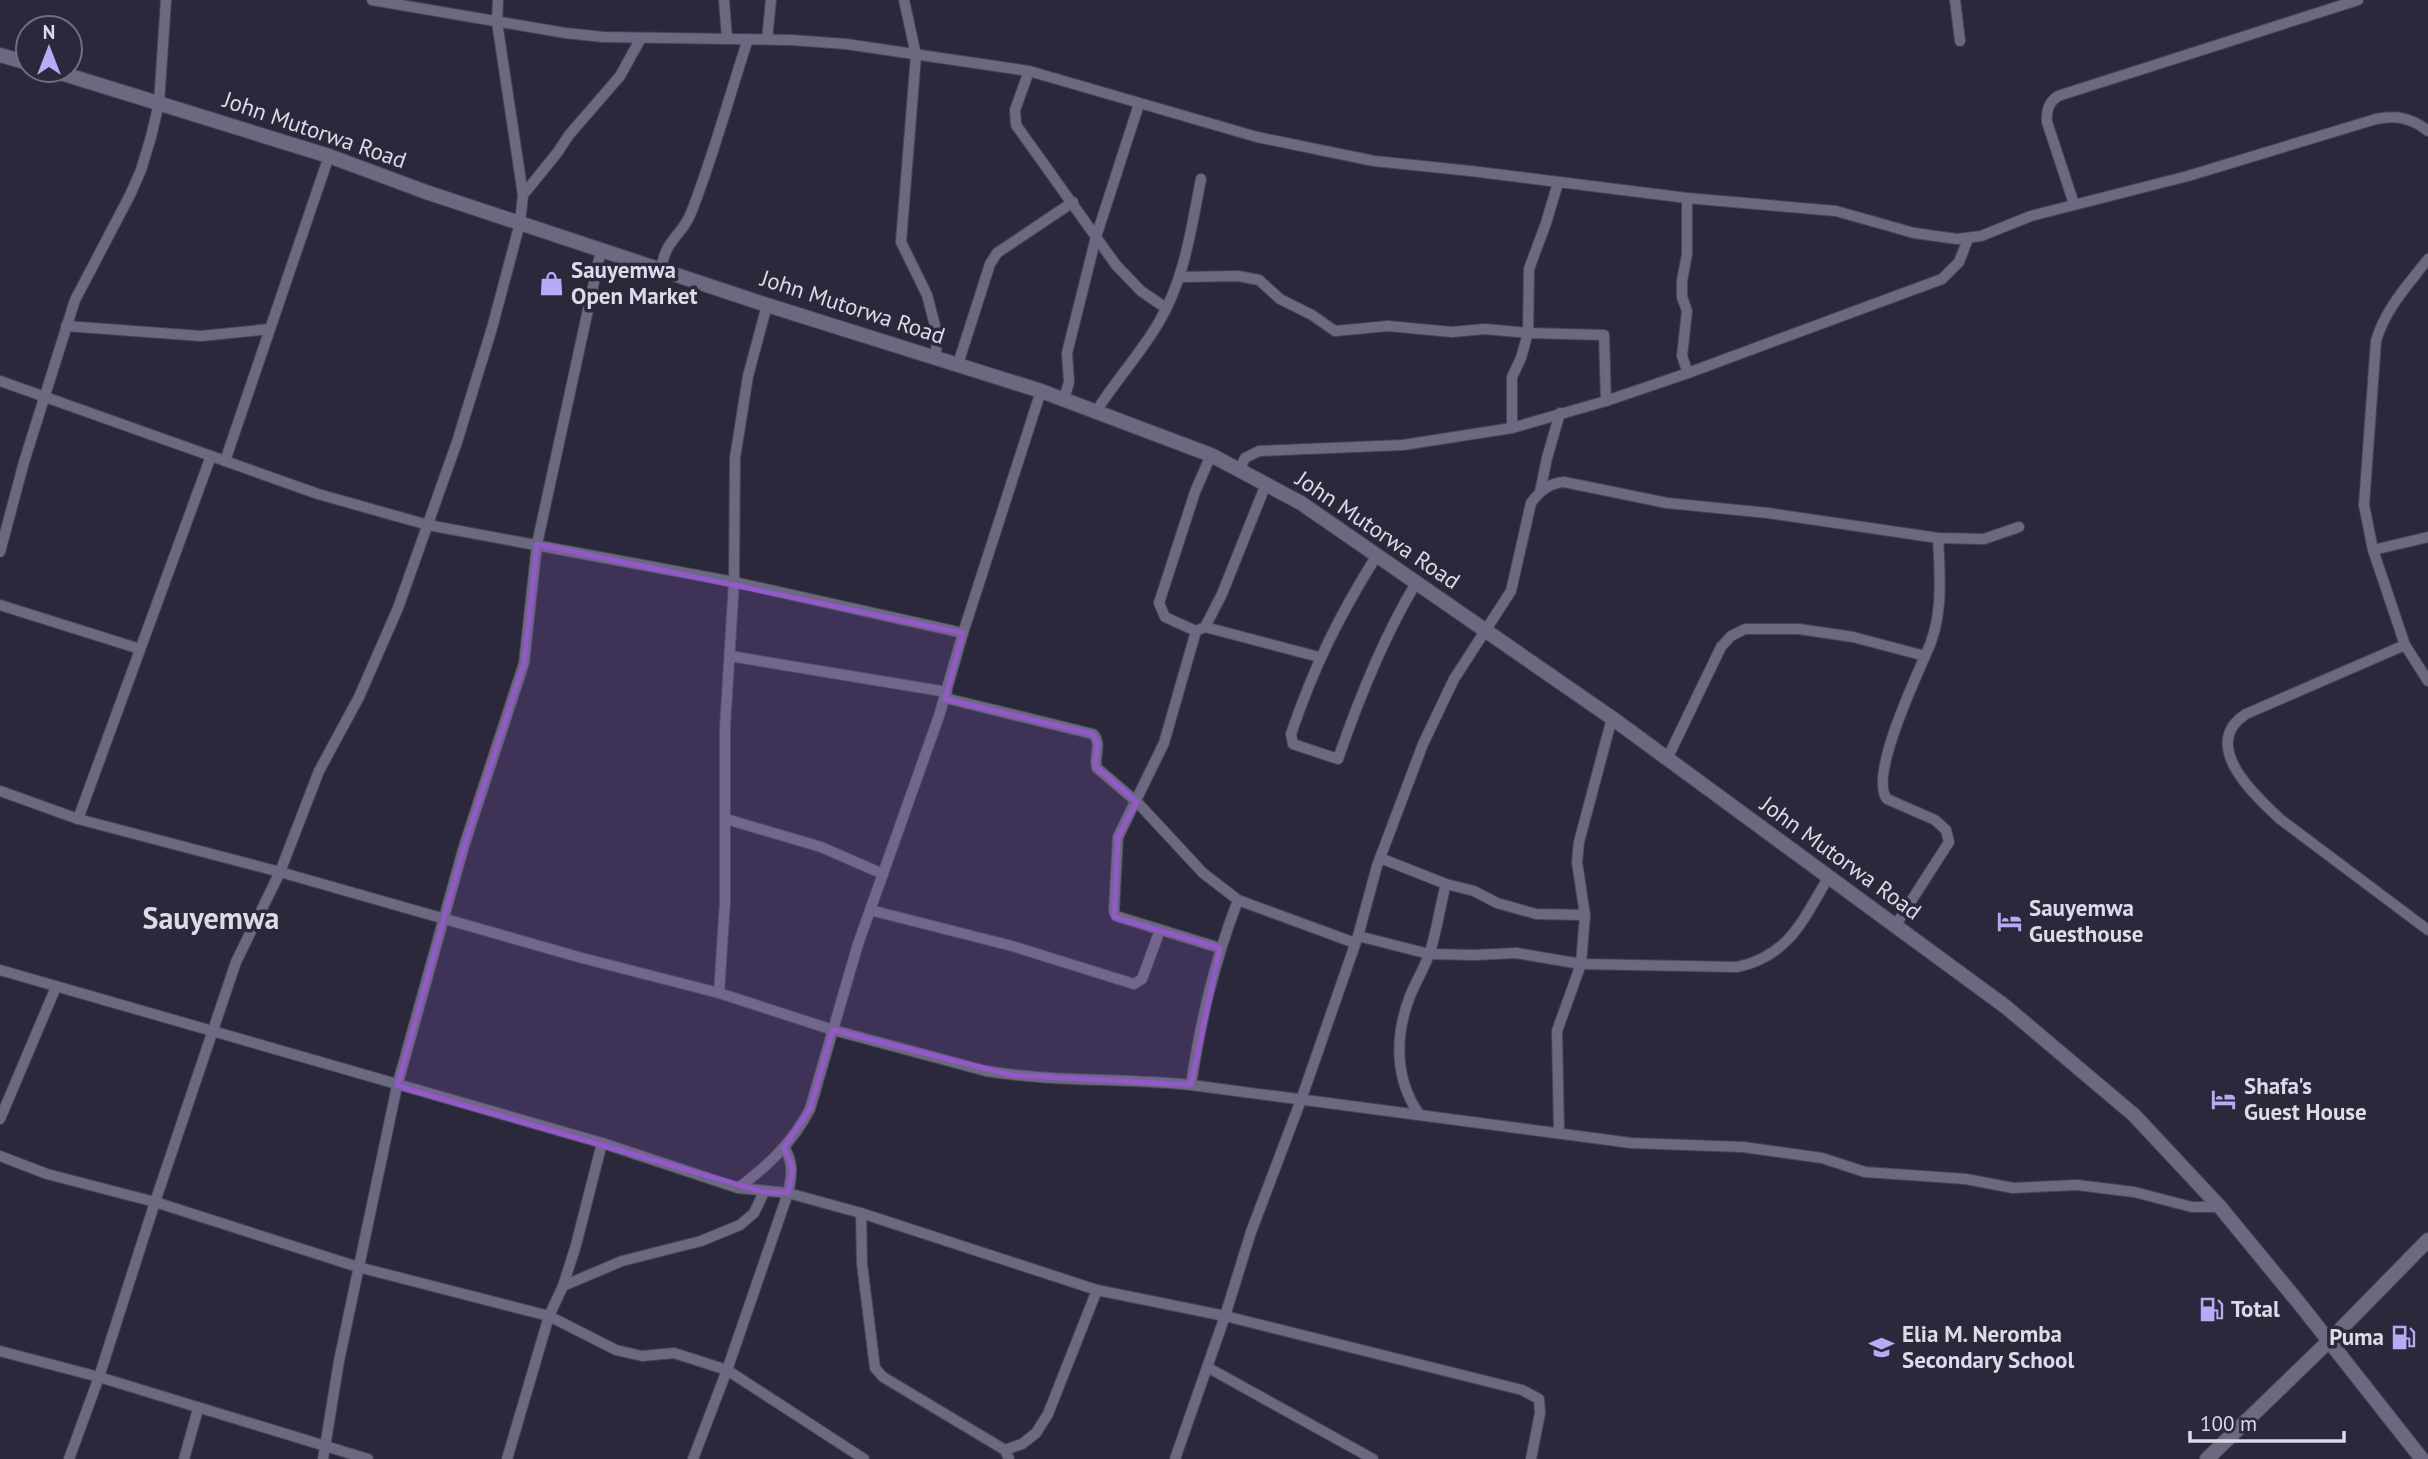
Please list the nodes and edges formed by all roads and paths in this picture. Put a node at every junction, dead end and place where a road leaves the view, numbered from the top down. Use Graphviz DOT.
graph roads {
  1 [pos="166,0"];
  2 [pos="372,0"];
  3 [pos="498,0"];
  4 [pos="724,0"];
  5 [pos="771,0"];
  6 [pos="904,0"];
  7 [pos="1955,0"];
  8 [pos="2358,0"];
  9 [pos="497,22"];
  10 [pos="641,37"];
  11 [pos="727,37"];
  12 [pos="748,39"];
  13 [pos="767,39"];
  14 [pos="1960,41"];
  15 [pos="916,55"];
  16 [pos="1029,71"];
  17 [pos="84,80"];
  18 [pos="159,103"];
  19 [pos="1139,104"];
  20 [pos="2428,131"];
  21 [pos="329,156"];
  22 [pos="1200,179"];
  23 [pos="1558,183"];
  24 [pos="523,195"];
  25 [pos="1687,198"];
  26 [pos="1073,202"];
  27 [pos="2074,204"];
  28 [pos="520,223"];
  29 [pos="1096,237"];
  30 [pos="1968,239"];
  31 [pos="601,250"];
  32 [pos="2428,259"];
  33 [pos="661,269"];
  34 [pos="1181,277"];
  35 [pos="767,304"];
  36 [pos="1166,308"];
  37 [pos="66,326"];
  38 [pos="270,330"];
  39 [pos="1528,333"];
  40 [pos="935,358"];
  41 [pos="958,364"];
  42 [pos="1688,373"];
  43 [pos="0,381"];
  44 [pos="1041,391"];
  45 [pos="44,397"];
  46 [pos="1064,399"];
  47 [pos="1606,401"];
  48 [pos="1097,410"];
  49 [pos="1560,414"];
  50 [pos="1512,428"];
  51 [pos="1211,454"];
  52 [pos="211,456"];
  53 [pos="225,461"];
  54 [pos="1240,468"];
  55 [pos="1266,484"];
  56 [pos="1540,492"];
  57 [pos="428,525"];
  58 [pos="2019,527"];
  59 [pos="2428,537"];
  60 [pos="1938,538"];
  61 [pos="537,544"];
  62 [pos="2373,550"];
  63 [pos="0,552"];
  64 [pos="1377,555"];
  65 [pos="734,582"];
  66 [pos="1416,583"];
  67 [pos="0,605"];
  68 [pos="1200,629"];
  69 [pos="1485,630"];
  70 [pos="963,633"];
  71 [pos="2405,645"];
  72 [pos="140,649"];
  73 [pos="730,656"];
  74 [pos="1924,656"];
  75 [pos="1320,657"];
  76 [pos="2428,681"];
  77 [pos="946,695"];
  78 [pos="1612,719"];
  79 [pos="1667,759"];
  80 [pos="0,792"];
  81 [pos="1137,802"];
  82 [pos="78,819"];
  83 [pos="726,819"];
  84 [pos="1380,858"];
  85 [pos="280,872"];
  86 [pos="883,874"];
  87 [pos="1828,878"];
  88 [pos="1446,884"];
  89 [pos="1238,900"];
  90 [pos="870,910"];
  91 [pos="1585,915"];
  92 [pos="444,919"];
  93 [pos="1895,926"];
  94 [pos="1160,930"];
  95 [pos="2428,930"];
  96 [pos="1356,940"];
  97 [pos="1220,948"];
  98 [pos="1429,954"];
  99 [pos="1581,964"];
  100 [pos="0,970"];
  101 [pos="56,987"];
  102 [pos="719,993"];
  103 [pos="213,1030"];
  104 [pos="834,1030"];
  105 [pos="1191,1085"];
  106 [pos="397,1086"];
  107 [pos="1301,1100"];
  108 [pos="1419,1114"];
  109 [pos="0,1119"];
  110 [pos="1559,1133"];
  111 [pos="602,1143"];
  112 [pos="784,1147"];
  113 [pos="0,1156"];
  114 [pos="738,1188"];
  115 [pos="764,1192"];
  116 [pos="788,1193"];
  117 [pos="155,1202"];
  118 [pos="2220,1207"];
  119 [pos="861,1213"];
  120 [pos="2428,1240"];
  121 [pos="358,1267"];
  122 [pos="563,1286"];
  123 [pos="1097,1290"];
  124 [pos="1225,1316"];
  125 [pos="549,1317"];
  126 [pos="2329,1340"];
  127 [pos="0,1351"];
  128 [pos="1207,1367"];
  129 [pos="727,1370"];
  130 [pos="99,1377"];
  131 [pos="198,1409"];
  132 [pos="324,1446"];
  133 [pos="1007,1455"];
  134 [pos="861,1458"];
  135 [pos="69,1459"];
  136 [pos="184,1459"];
  137 [pos="323,1459"];
  138 [pos="368,1459"];
  139 [pos="507,1459"];
  140 [pos="693,1459"];
  141 [pos="1175,1459"];
  142 [pos="1373,1459"];
  143 [pos="1531,1459"];
  144 [pos="2207,1459"];
  145 [pos="2422,1459"];
  1 -- 18 [label="street"];
  2 -- 9 [label="street"];
  3 -- 9 [label="street"];
  4 -- 11 [label="street"];
  5 -- 13 [label="street"];
  6 -- 15 [label="street"];
  7 -- 14 [label="street"];
  8 -- 27 [label="street"];
  9 -- 10 [label="street"];
  9 -- 24 [label="street"];
  10 -- 11 [label="street"];
  10 -- 24 [label="street"];
  11 -- 12 [label="street"];
  12 -- 13 [label="street"];
  12 -- 33 [label="street"];
  13 -- 15 [label="street"];
  15 -- 16 [label="street"];
  15 -- 40 [label="street"];
  16 -- 19 [label="street"];
  16 -- 26 [label="street"];
  17 -- 18 [label="street, John Mutorwa Road"];
  18 -- 21 [label="street, John Mutorwa Road"];
  18 -- 37 [label="street"];
  19 -- 23 [label="street"];
  19 -- 29 [label="street"];
  20 -- 27 [label="street"];
  21 -- 28 [label="street, John Mutorwa Road"];
  21 -- 38 [label="street"];
  22 -- 34 [label="street"];
  23 -- 25 [label="street"];
  23 -- 39 [label="street"];
  24 -- 28 [label="street"];
  25 -- 30 [label="street"];
  25 -- 42 [label="street"];
  26 -- 29 [label="street"];
  26 -- 41 [label="street"];
  27 -- 30 [label="street"];
  28 -- 31 [label="street, John Mutorwa Road"];
  28 -- 57 [label="street"];
  29 -- 36 [label="street"];
  29 -- 46 [label="street"];
  30 -- 42 [label="street"];
  31 -- 33 [label="street, John Mutorwa Road"];
  31 -- 61 [label="street"];
  32 -- 62 [label="street"];
  33 -- 35 [label="street, John Mutorwa Road"];
  34 -- 36 [label="street"];
  34 -- 39 [label="street"];
  35 -- 40 [label="street, John Mutorwa Road"];
  35 -- 65 [label="street"];
  36 -- 48 [label="street"];
  37 -- 38 [label="street"];
  37 -- 45 [label="street"];
  38 -- 53 [label="street"];
  39 -- 47 [label="street"];
  39 -- 50 [label="street"];
  40 -- 41 [label="street, John Mutorwa Road"];
  41 -- 44 [label="street, John Mutorwa Road"];
  42 -- 47 [label="street"];
  43 -- 45 [label="street"];
  44 -- 46 [label="street, John Mutorwa Road"];
  44 -- 70 [label="street"];
  45 -- 52 [label="street"];
  45 -- 63 [label="street"];
  46 -- 48 [label="street, John Mutorwa Road"];
  47 -- 49 [label="street"];
  48 -- 51 [label="street, John Mutorwa Road"];
  49 -- 50 [label="street"];
  49 -- 56 [label="street"];
  50 -- 54 [label="street"];
  51 -- 54 [label="street, John Mutorwa Road"];
  51 -- 68 [label="street"];
  52 -- 53 [label="street"];
  52 -- 72 [label="street"];
  53 -- 57 [label="street"];
  54 -- 55 [label="street, John Mutorwa Road"];
  55 -- 64 [label="street, John Mutorwa Road"];
  55 -- 68 [label="street"];
  56 -- 60 [label="street"];
  56 -- 69 [label="street"];
  57 -- 61 [label="street"];
  57 -- 85 [label="street"];
  58 -- 60 [label="street"];
  59 -- 62 [label="street"];
  60 -- 74 [label="street"];
  61 -- 65 [label="street"];
  61 -- 92 [label="street"];
  62 -- 71 [label="street"];
  64 -- 66 [label="street, John Mutorwa Road"];
  64 -- 75 [label="street"];
  65 -- 70 [label="street"];
  65 -- 73 [label="street"];
  66 -- 69 [label="street, John Mutorwa Road"];
  66 -- 75 [label="street"];
  67 -- 72 [label="street"];
  68 -- 75 [label="street"];
  68 -- 81 [label="street"];
  69 -- 78 [label="street, John Mutorwa Road"];
  69 -- 84 [label="street"];
  70 -- 77 [label="street"];
  71 -- 76 [label="street"];
  71 -- 95 [label="street"];
  72 -- 82 [label="street"];
  73 -- 77 [label="street"];
  73 -- 83 [label="street"];
  74 -- 79 [label="street"];
  74 -- 93 [label="street"];
  77 -- 81 [label="street"];
  77 -- 86 [label="street"];
  78 -- 79 [label="street, John Mutorwa Road"];
  78 -- 91 [label="street"];
  79 -- 87 [label="street, John Mutorwa Road"];
  80 -- 82 [label="street"];
  81 -- 89 [label="street"];
  81 -- 94 [label="street"];
  82 -- 85 [label="street"];
  83 -- 86 [label="street"];
  83 -- 102 [label="street"];
  84 -- 88 [label="street"];
  84 -- 96 [label="street"];
  85 -- 92 [label="street"];
  85 -- 103 [label="street"];
  86 -- 90 [label="street"];
  87 -- 93 [label="street, John Mutorwa Road"];
  87 -- 99 [label="street"];
  88 -- 91 [label="street"];
  88 -- 98 [label="street"];
  89 -- 96 [label="street"];
  89 -- 97 [label="street"];
  90 -- 94 [label="street"];
  90 -- 104 [label="street"];
  91 -- 99 [label="street"];
  92 -- 102 [label="street"];
  92 -- 106 [label="street"];
  93 -- 118 [label="street, John Mutorwa Road"];
  94 -- 97 [label="street"];
  96 -- 98 [label="street"];
  96 -- 107 [label="street"];
  97 -- 105 [label="street"];
  98 -- 99 [label="street"];
  98 -- 108 [label="street"];
  99 -- 110 [label="street"];
  100 -- 101 [label="street"];
  101 -- 103 [label="street"];
  101 -- 109 [label="street"];
  102 -- 104 [label="street"];
  103 -- 106 [label="street"];
  103 -- 117 [label="street"];
  104 -- 105 [label="street"];
  104 -- 112 [label="street"];
  105 -- 107 [label="street"];
  106 -- 111 [label="street"];
  106 -- 121 [label="street"];
  107 -- 108 [label="street"];
  107 -- 124 [label="street"];
  108 -- 110 [label="street"];
  110 -- 118 [label="street"];
  111 -- 114 [label="street"];
  111 -- 122 [label="street"];
  112 -- 114 [label="street"];
  112 -- 116 [label="street"];
  113 -- 117 [label="street"];
  114 -- 115 [label="street"];
  115 -- 116 [label="street"];
  115 -- 122 [label="street"];
  116 -- 119 [label="street"];
  116 -- 129 [label="street"];
  117 -- 121 [label="street"];
  117 -- 130 [label="street"];
  118 -- 126 [label="street, John Mutorwa Road"];
  119 -- 123 [label="street"];
  119 -- 133 [label="street"];
  120 -- 126 [label="street"];
  121 -- 125 [label="street"];
  121 -- 132 [label="street"];
  122 -- 125 [label="street"];
  123 -- 124 [label="street"];
  123 -- 133 [label="street"];
  124 -- 128 [label="street"];
  124 -- 143 [label="street"];
  125 -- 129 [label="street"];
  125 -- 139 [label="street"];
  126 -- 144 [label="street"];
  126 -- 145 [label="street, John Mutorwa Road"];
  127 -- 130 [label="street"];
  128 -- 141 [label="street"];
  128 -- 142 [label="street"];
  129 -- 134 [label="street"];
  129 -- 140 [label="street"];
  130 -- 131 [label="street"];
  130 -- 135 [label="street"];
  131 -- 132 [label="street"];
  131 -- 136 [label="street"];
  132 -- 137 [label="street"];
  132 -- 138 [label="street"];
}
